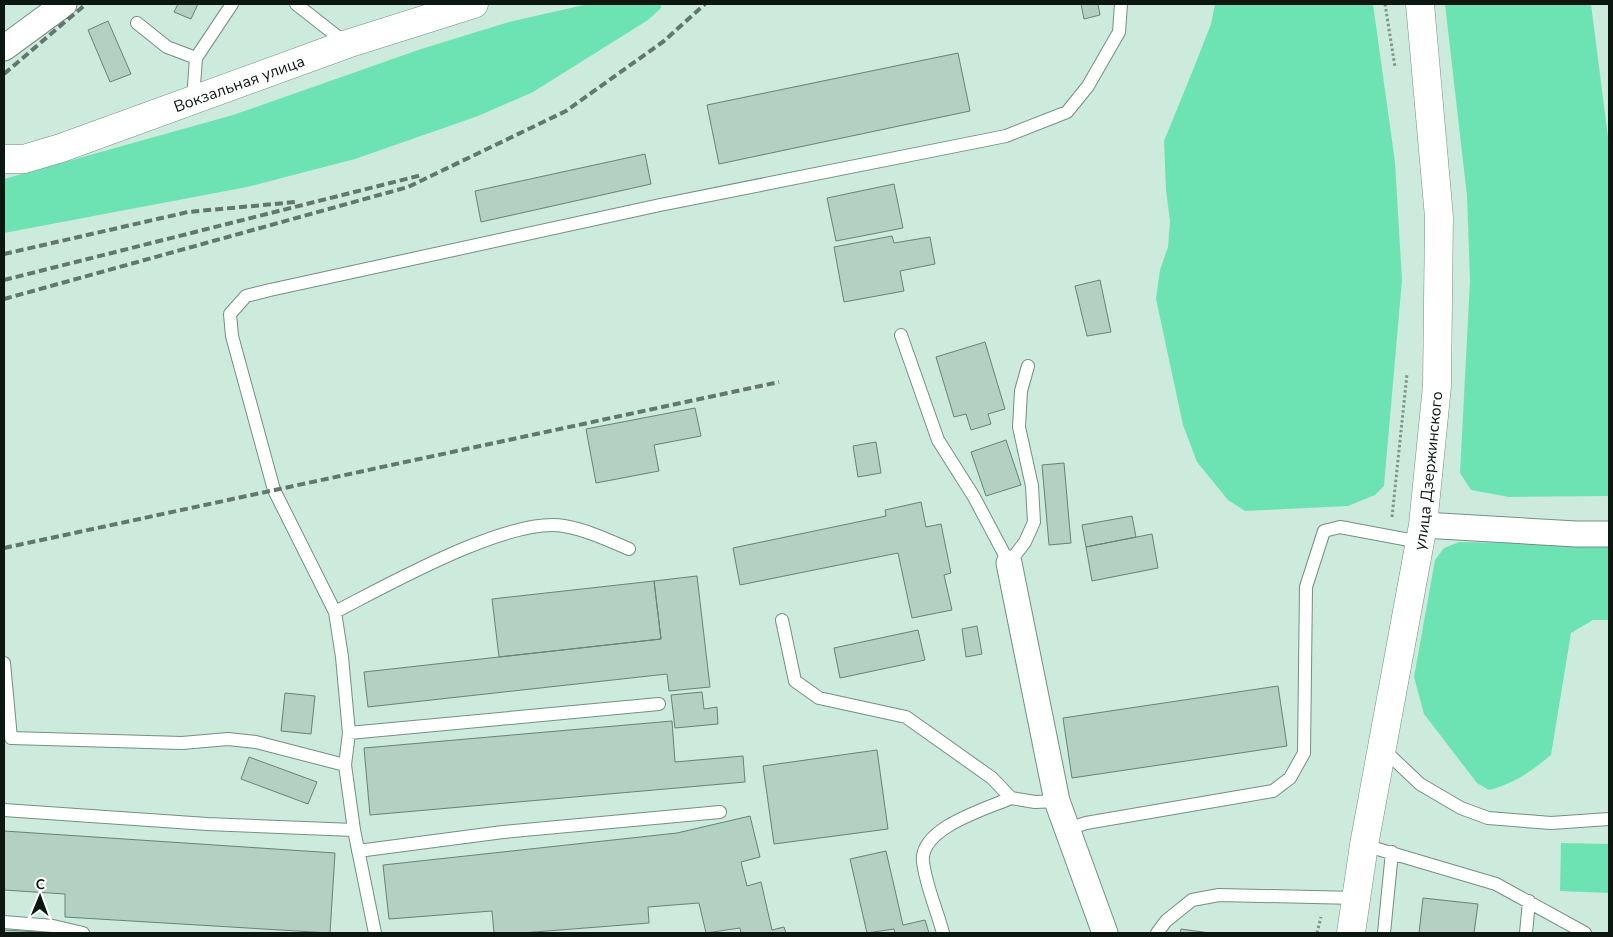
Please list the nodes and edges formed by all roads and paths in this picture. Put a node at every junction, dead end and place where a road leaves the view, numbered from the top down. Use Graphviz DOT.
graph roads {
  1 [pos="64,4"];
  2 [pos="232,4"];
  3 [pos="296,4"];
  4 [pos="474,4"];
  5 [pos="1121,4"];
  6 [pos="1385,4"];
  7 [pos="1420,4"];
  8 [pos="137,23"];
  9 [pos="347,44"];
  10 [pos="4,48"];
  11 [pos="196,58"];
  12 [pos="1396,72"];
  13 [pos="193,99"];
  14 [pos="4,159"];
  15 [pos="901,335"];
  16 [pos="1028,366"];
  17 [pos="1407,367"];
  18 [pos="1421,534"];
  19 [pos="1609,534"];
  20 [pos="1390,536"];
  21 [pos="629,549"];
  22 [pos="1009,563"];
  23 [pos="335,612"];
  24 [pos="782,620"];
  25 [pos="4,663"];
  26 [pos="660,704"];
  27 [pos="349,732"];
  28 [pos="8,738"];
  29 [pos="1382,748"];
  30 [pos="345,764"];
  31 [pos="1011,798"];
  32 [pos="1057,801"];
  33 [pos="4,810"];
  34 [pos="720,812"];
  35 [pos="1609,819"];
  36 [pos="1068,829"];
  37 [pos="354,830"];
  38 [pos="1364,845"];
  39 [pos="358,851"];
  40 [pos="1392,852"];
  41 [pos="1325,896"];
  42 [pos="1356,898"];
  43 [pos="1529,901"];
  44 [pos="4,922"];
  45 [pos="83,933"];
  46 [pos="375,933"];
  47 [pos="943,933"];
  48 [pos="1106,933"];
  49 [pos="1157,933"];
  50 [pos="1317,933"];
  51 [pos="1351,933"];
  52 [pos="1384,933"];
  53 [pos="1526,933"];
  54 [pos="1585,933"];
  1 -- 10 [label="street"];
  2 -- 11 [label="lane"];
  3 -- 9 [label="lane"];
  4 -- 9 [label="main road, Вокзальная улица"];
  5 -- 23 [label="lane"];
  6 -- 12 [label="path"];
  7 -- 18 [label="main road, улица Дзержинского"];
  8 -- 11 [label="lane"];
  9 -- 13 [label="main road, Вокзальная улица"];
  11 -- 13 [label="lane"];
  13 -- 14 [label="main road, Вокзальная улица"];
  15 -- 22 [label="lane"];
  16 -- 22 [label="lane"];
  17 -- 20 [label="path"];
  18 -- 19 [label="street"];
  18 -- 20 [label="lane"];
  18 -- 29 [label="main road, улица Дзержинского"];
  20 -- 36 [label="lane"];
  21 -- 23 [label="lane"];
  22 -- 32 [label="street"];
  23 -- 27 [label="lane"];
  24 -- 31 [label="lane"];
  25 -- 28 [label="lane"];
  26 -- 27 [label="lane"];
  27 -- 30 [label="lane"];
  28 -- 30 [label="lane"];
  29 -- 35 [label="lane"];
  29 -- 38 [label="main road, улица Дзержинского"];
  30 -- 37 [label="lane"];
  31 -- 32 [label="lane"];
  31 -- 47 [label="lane"];
  32 -- 36 [label="street"];
  33 -- 37 [label="lane"];
  34 -- 39 [label="lane"];
  36 -- 48 [label="street"];
  37 -- 39 [label="lane"];
  38 -- 40 [label="lane"];
  38 -- 42 [label="main road, улица Дзержинского"];
  39 -- 46 [label="lane"];
  40 -- 43 [label="lane"];
  40 -- 52 [label="lane"];
  41 -- 42 [label="lane"];
  41 -- 49 [label="lane"];
  41 -- 50 [label="path"];
  42 -- 51 [label="main road, улица Дзержинского"];
  43 -- 53 [label="lane"];
  43 -- 54 [label="lane"];
  44 -- 45 [label="lane"];
}
